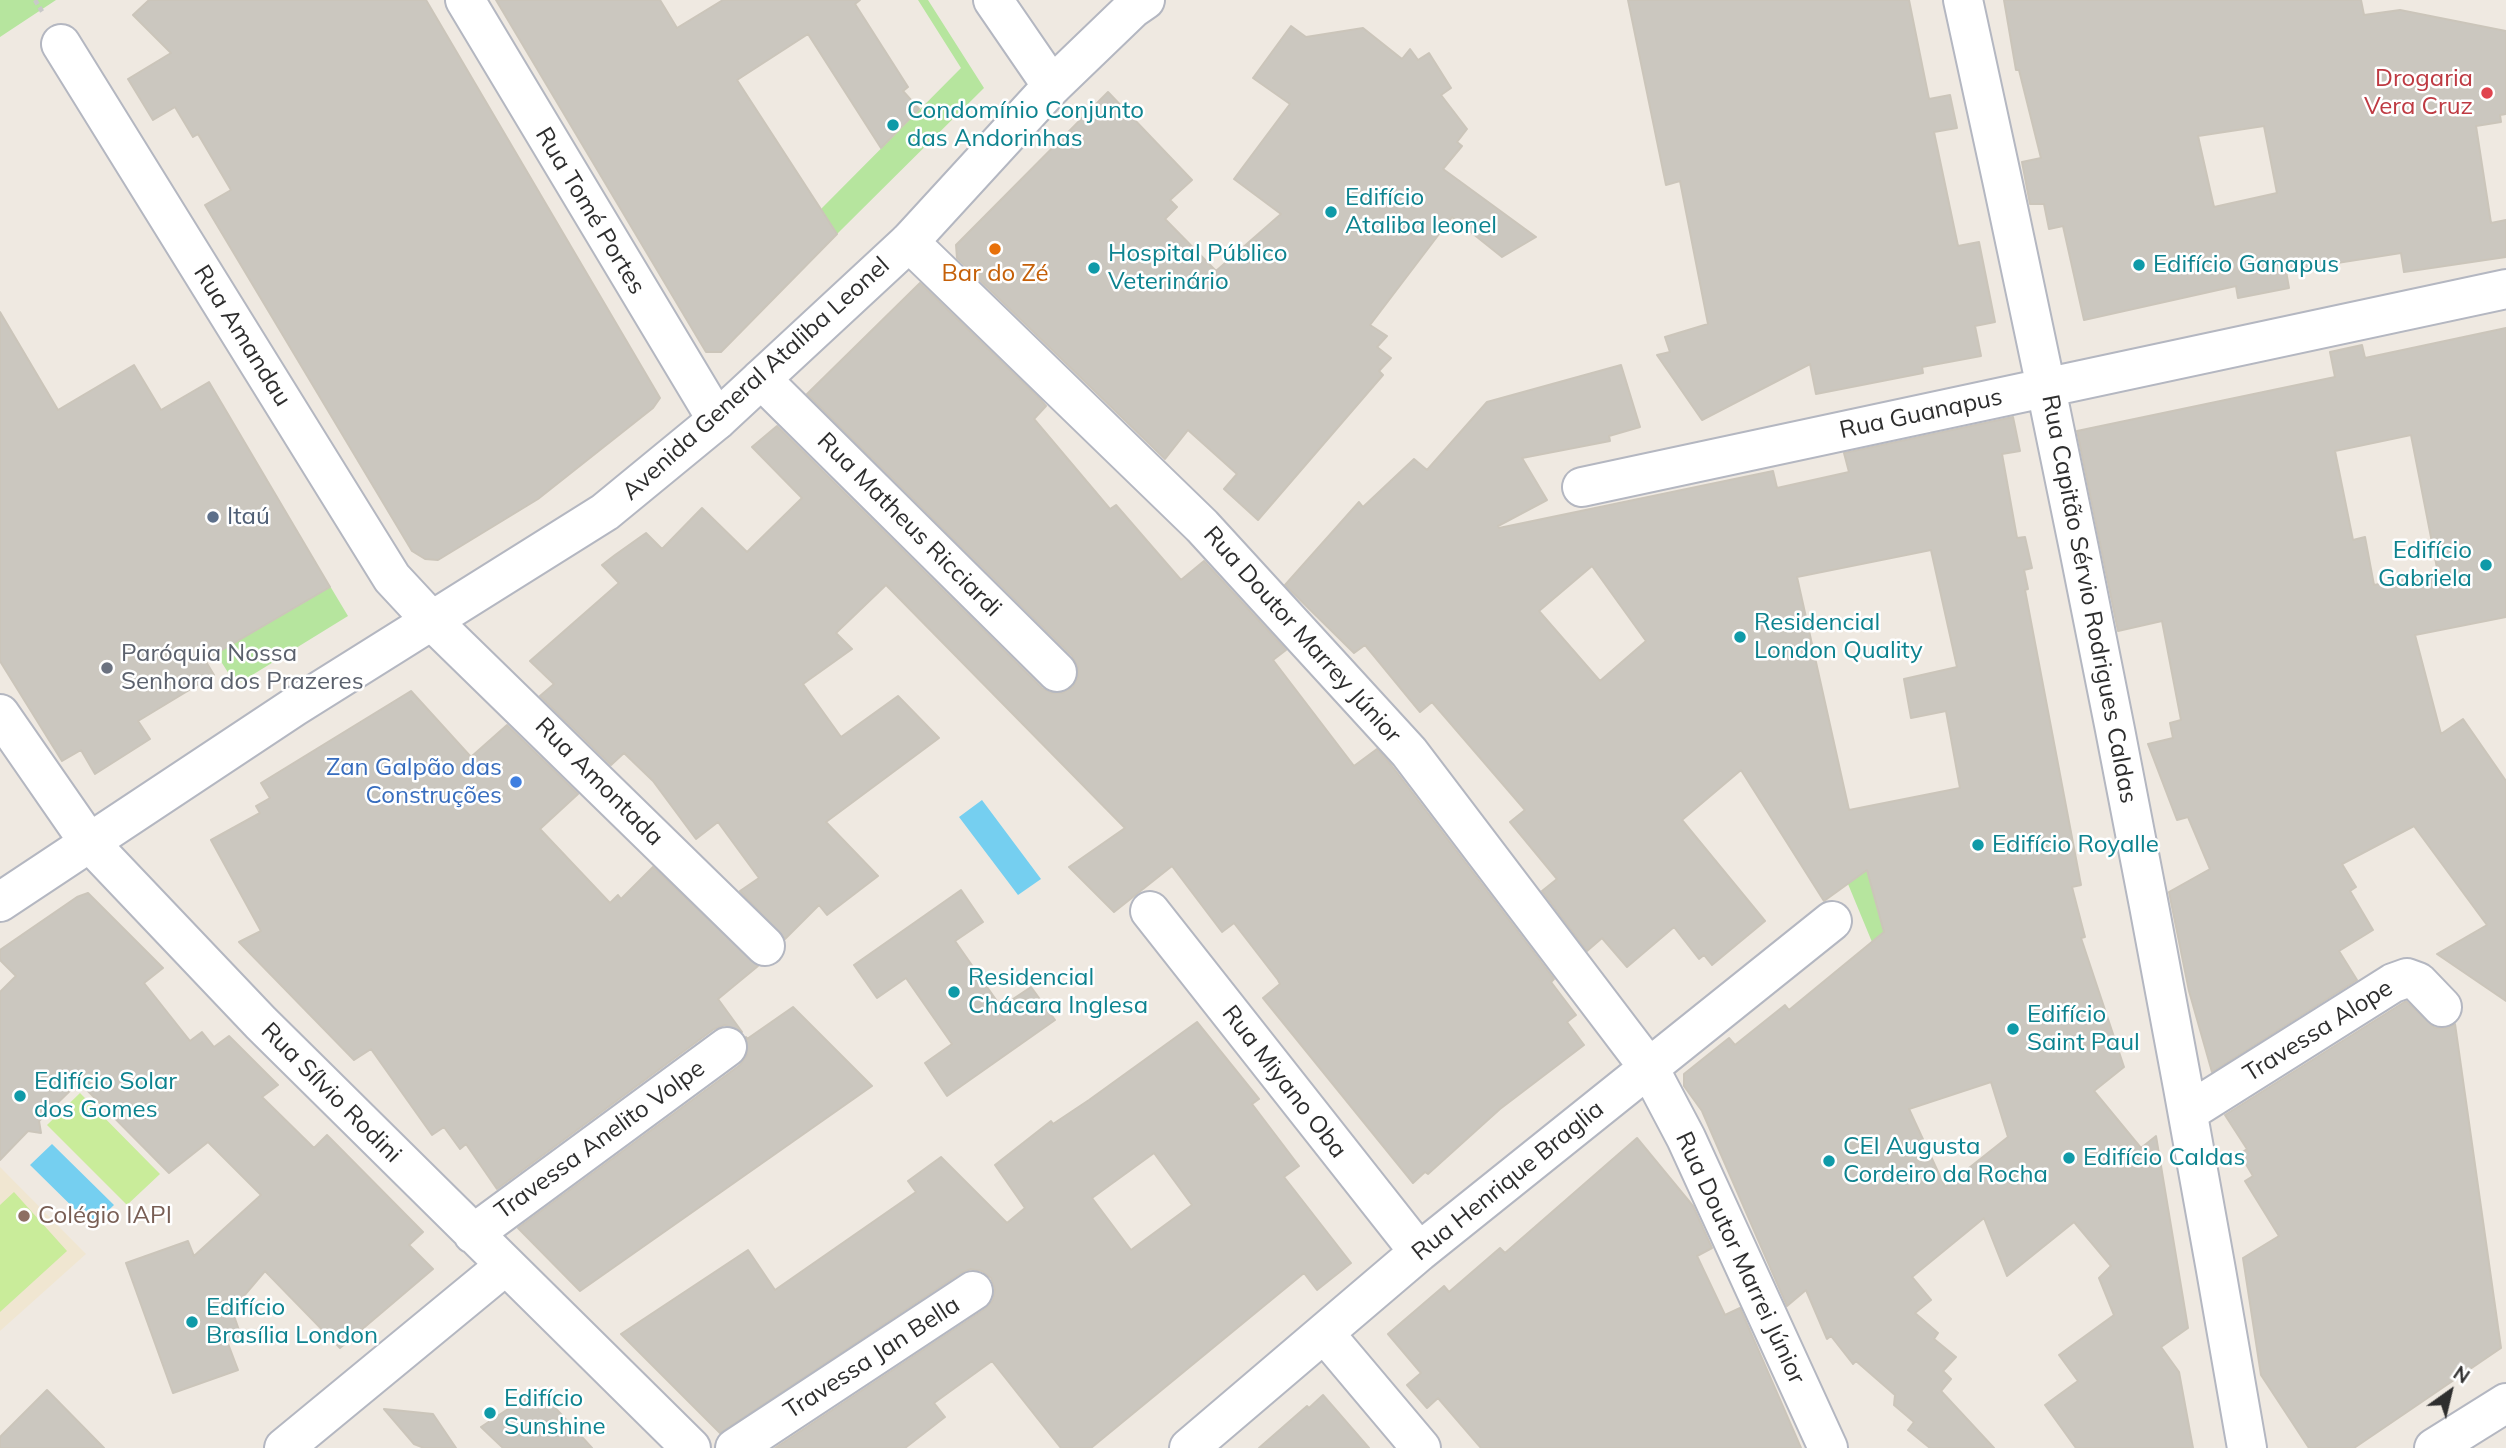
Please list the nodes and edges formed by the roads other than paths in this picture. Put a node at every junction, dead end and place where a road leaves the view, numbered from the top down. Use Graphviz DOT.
graph roads {
  1 [pos="465,0"];
  2 [pos="993,0"];
  3 [pos="1145,0"];
  4 [pos="1963,0"];
  5 [pos="61,44"];
  6 [pos="1052,86"];
  7 [pos="909,242"];
  8 [pos="2506,289"];
  9 [pos="761,379"];
  10 [pos="2048,386"];
  11 [pos="717,420"];
  12 [pos="1583,487"];
  13 [pos="432,621"];
  14 [pos="1058,672"];
  15 [pos="0,714"];
  16 [pos="88,841"];
  17 [pos="0,902"];
  18 [pos="1150,911"];
  19 [pos="1832,921"];
  20 [pos="765,946"];
  21 [pos="2442,1007"];
  22 [pos="727,1047"];
  23 [pos="1649,1068"];
  24 [pos="2190,1111"];
  25 [pos="472,1234"];
  26 [pos="1419,1252"];
  27 [pos="506,1265"];
  28 [pos="973,1291"];
  29 [pos="1324,1333"];
  30 [pos="2506,1403"];
  31 [pos="284,1448"];
  32 [pos="691,1448"];
  33 [pos="736,1448"];
  34 [pos="1189,1448"];
  35 [pos="1421,1448"];
  36 [pos="1828,1448"];
  37 [pos="2247,1448"];
  38 [pos="2434,1448"];
  1 -- 11 [label="street, Rua Tomé Portes"];
  2 -- 6 [label="street"];
  3 -- 6 [label="street, Avenida General Ataliba Leonel"];
  4 -- 10 [label="street, Rua Capitão Sérvio Rodrigues Caldas"];
  5 -- 13 [label="street, Rua Amandau"];
  6 -- 7 [label="street, Avenida General Ataliba Leonel"];
  7 -- 9 [label="street, Avenida General Ataliba Leonel"];
  7 -- 23 [label="street, Rua Doutor Marrey Júnior"];
  8 -- 10 [label="street, Rua Guanapus"];
  9 -- 11 [label="street, Avenida General Ataliba Leonel"];
  9 -- 14 [label="street, Rua Matheus Ricciardi"];
  10 -- 12 [label="street, Rua Guanapus"];
  10 -- 24 [label="street, Rua Capitão Sérvio Rodrigues Caldas"];
  11 -- 13 [label="street, Avenida General Ataliba Leonel"];
  13 -- 16 [label="street, Avenida General Ataliba Leonel"];
  13 -- 20 [label="street, Rua Amontada"];
  15 -- 16 [label="street, Rua Sílvio Rodini"];
  16 -- 17 [label="street, Avenida General Ataliba Leonel"];
  16 -- 25 [label="street, Rua Sílvio Rodini"];
  18 -- 26 [label="street, Rua Miyano Oba"];
  19 -- 23 [label="street, Rua Henrique Braglia"];
  21 -- 24 [label="street, Travessa Alope"];
  22 -- 25 [label="street, Travessa Anelito Volpe"];
  23 -- 26 [label="street, Rua Henrique Braglia"];
  23 -- 36 [label="street, Rua Doutor Marrei Júnior"];
  24 -- 37 [label="street, Rua Capitão Sérvio Rodrigues Caldas"];
  25 -- 27 [label="street, Rua Sílvio Rodini"];
  26 -- 29 [label="street, Rua Henrique Braglia"];
  27 -- 31 [label="street"];
  27 -- 32 [label="street, Rua Sílvio Rodini"];
  28 -- 33 [label="street, Travessa Jan Bella"];
  29 -- 34 [label="street, Rua Henrique Braglia"];
  29 -- 35 [label="street"];
  30 -- 38 [label="street"];
}
